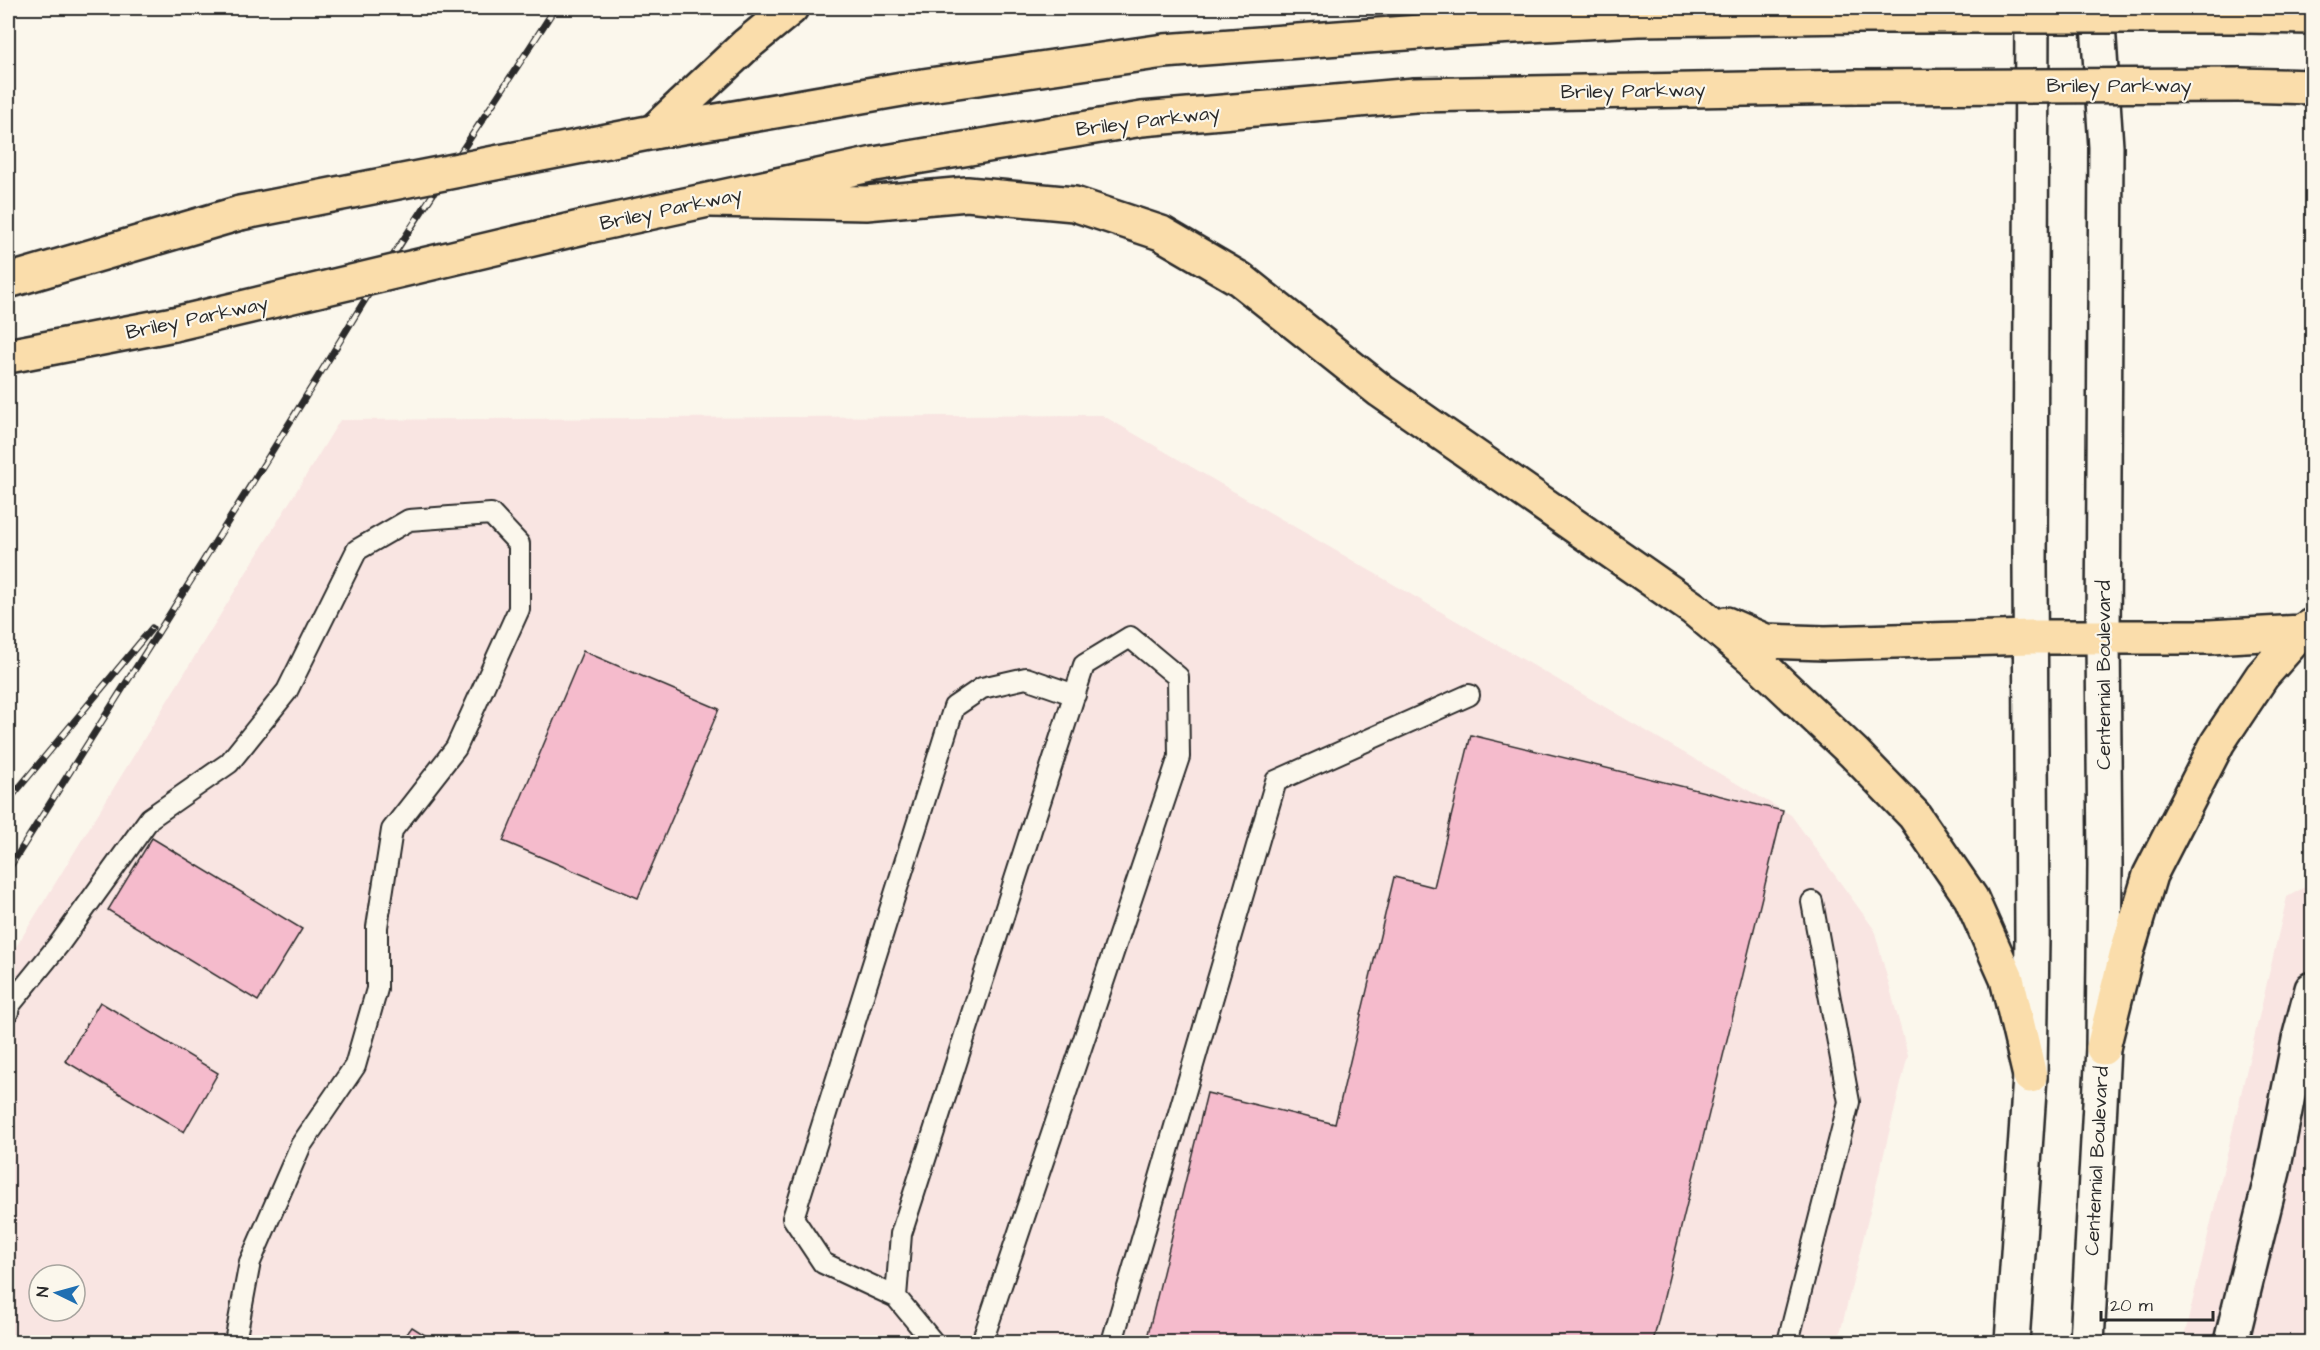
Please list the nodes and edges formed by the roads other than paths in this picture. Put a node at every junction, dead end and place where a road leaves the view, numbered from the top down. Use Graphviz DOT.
graph roads {
  1 [pos="790,8"];
  2 [pos="1593,8"];
  3 [pos="2032,8"];
  4 [pos="2097,8"];
  5 [pos="2313,17"];
  6 [pos="1638,19"];
  7 [pos="2313,87"];
  8 [pos="652,132"];
  9 [pos="711,200"];
  10 [pos="8,281"];
  11 [pos="8,356"];
  12 [pos="1694,609"];
  13 [pos="2307,629"];
  14 [pos="2031,637"];
  15 [pos="2103,637"];
  16 [pos="1075,695"];
  17 [pos="1469,695"];
  18 [pos="1812,902"];
  19 [pos="2313,990"];
  20 [pos="8,1012"];
  21 [pos="2306,1031"];
  22 [pos="2103,1048"];
  23 [pos="2030,1076"];
  24 [pos="896,1297"];
  25 [pos="235,1342"];
  26 [pos="933,1342"];
  27 [pos="982,1342"];
  28 [pos="1112,1342"];
  29 [pos="1788,1342"];
  30 [pos="2012,1342"];
  31 [pos="2087,1342"];
  32 [pos="2231,1342"];
  1 -- 8 [label="highway"];
  2 -- 6 [label="highway"];
  3 -- 14 [label="main road"];
  4 -- 15 [label="main road, Centennial Boulevard"];
  5 -- 6 [label="highway, bridge"];
  6 -- 8 [label="highway"];
  7 -- 9 [label="highway, Briley Parkway, bridge"];
  8 -- 10 [label="highway, bridge"];
  9 -- 11 [label="highway, Briley Parkway, bridge"];
  9 -- 12 [label="highway"];
  12 -- 14 [label="highway"];
  12 -- 23 [label="highway"];
  13 -- 15 [label="highway"];
  13 -- 22 [label="highway"];
  14 -- 15 [label="highway"];
  14 -- 23 [label="main road"];
  15 -- 22 [label="main road, Centennial Boulevard"];
  16 -- 24 [label="lane"];
  16 -- 24 [label="lane"];
  16 -- 27 [label="lane"];
  17 -- 28 [label="lane"];
  18 -- 29 [label="lane"];
  19 -- 21 [label="main road"];
  20 -- 25 [label="lane"];
  21 -- 32 [label="main road"];
  22 -- 31 [label="main road, Centennial Boulevard"];
  23 -- 30 [label="main road"];
  24 -- 26 [label="lane"];
}
